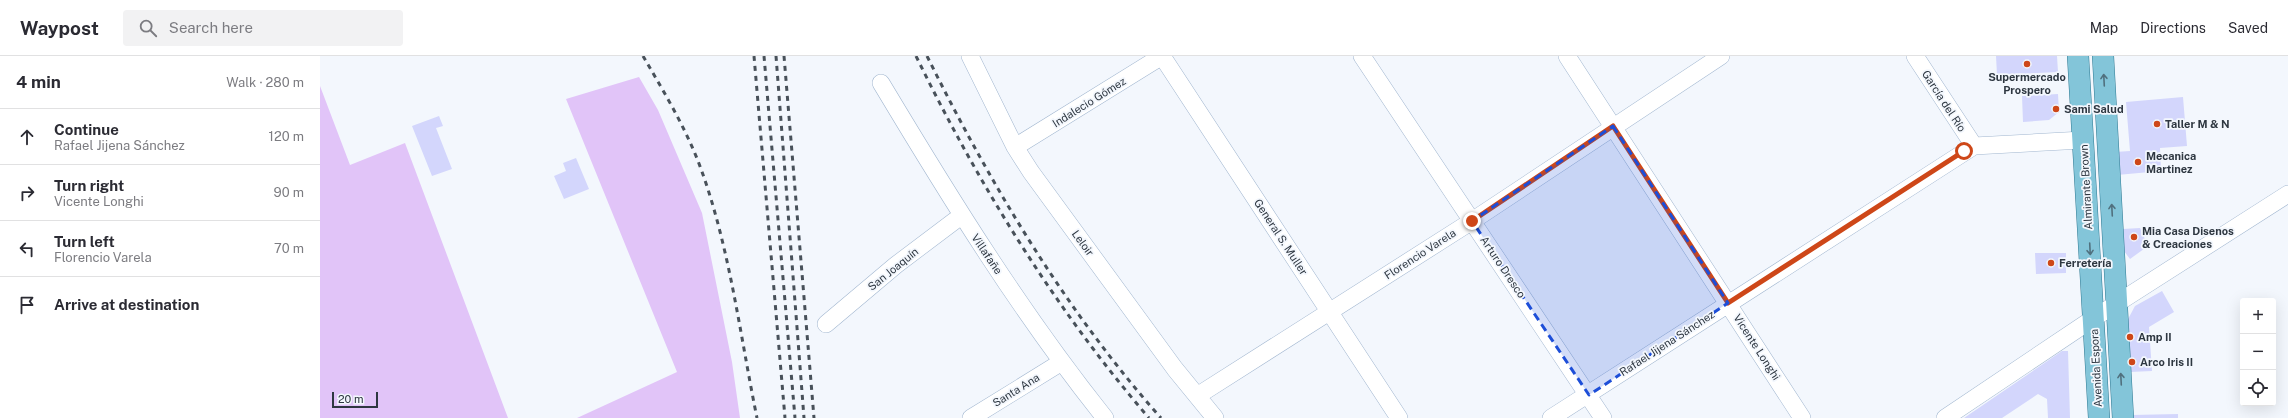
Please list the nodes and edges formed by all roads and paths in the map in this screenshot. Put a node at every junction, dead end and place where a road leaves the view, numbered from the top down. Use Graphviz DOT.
graph roads {
  1 [pos="970,56"];
  2 [pos="1162,56"];
  3 [pos="1362,56"];
  4 [pos="1567,56"];
  5 [pos="1722,56"];
  6 [pos="1915,56"];
  7 [pos="2078,56"];
  8 [pos="2103,56"];
  9 [pos="881,83"];
  10 [pos="1613,126"];
  11 [pos="2083,140"];
  12 [pos="1974,146"];
  13 [pos="1015,147"];
  14 [pos="2288,194"];
  15 [pos="961,216"];
  16 [pos="1472,221"];
  17 [pos="1728,303"];
  18 [pos="2117,304"];
  19 [pos="1330,312"];
  20 [pos="2094,318"];
  21 [pos="826,324"];
  22 [pos="1060,363"];
  23 [pos="1588,395"];
  24 [pos="1197,396"];
  25 [pos="972,418"];
  26 [pos="1105,418"];
  27 [pos="1215,418"];
  28 [pos="1399,418"];
  29 [pos="1551,418"];
  30 [pos="1603,418"];
  31 [pos="1802,418"];
  32 [pos="1944,418"];
  33 [pos="2099,418"];
  34 [pos="2123,418"];
  1 -- 13 [label="street, Leloir"];
  2 -- 13 [label="street, Indalecio Gómez"];
  2 -- 19 [label="street, General S. Muller"];
  3 -- 16 [label="street, Arturo Dresco"];
  4 -- 10 [label="street, Vicente Longhi"];
  5 -- 10 [label="street, Florencio Varela"];
  6 -- 12 [label="street, García del Río"];
  7 -- 11 [label="main road, Almirante Brown"];
  18 -- 8 [label="main road, one-way"];
  9 -- 15 [label="street, Villafañe"];
  10 -- 16 [label="street, Florencio Varela"];
  10 -- 17 [label="street, Vicente Longhi"];
  11 -- 12 [label="street, Rafael Jijena Sánchez"];
  11 -- 20 [label="main road, Almirante Brown, one-way"];
  12 -- 17 [label="street, Rafael Jijena Sánchez"];
  13 -- 24 [label="street, Leloir"];
  14 -- 18 [label="street"];
  15 -- 21 [label="street, San Joaquín"];
  15 -- 22 [label="street, Villafañe"];
  16 -- 19 [label="street, Florencio Varela"];
  16 -- 23 [label="street, Arturo Dresco"];
  17 -- 23 [label="street, Rafael Jijena Sánchez"];
  17 -- 31 [label="street, Vicente Longhi"];
  18 -- 20 [label="street"];
  34 -- 18 [label="main road, one-way"];
  19 -- 24 [label="street, Florencio Varela"];
  19 -- 28 [label="street, General S. Muller"];
  20 -- 32 [label="street"];
  20 -- 33 [label="main road, Avenida Espora"];
  22 -- 25 [label="street, Santa Ana"];
  22 -- 26 [label="street, Villafañe"];
  23 -- 29 [label="street, Rafael Jijena Sánchez"];
  23 -- 30 [label="street, Arturo Dresco"];
  24 -- 27 [label="street, Leloir"];
}
